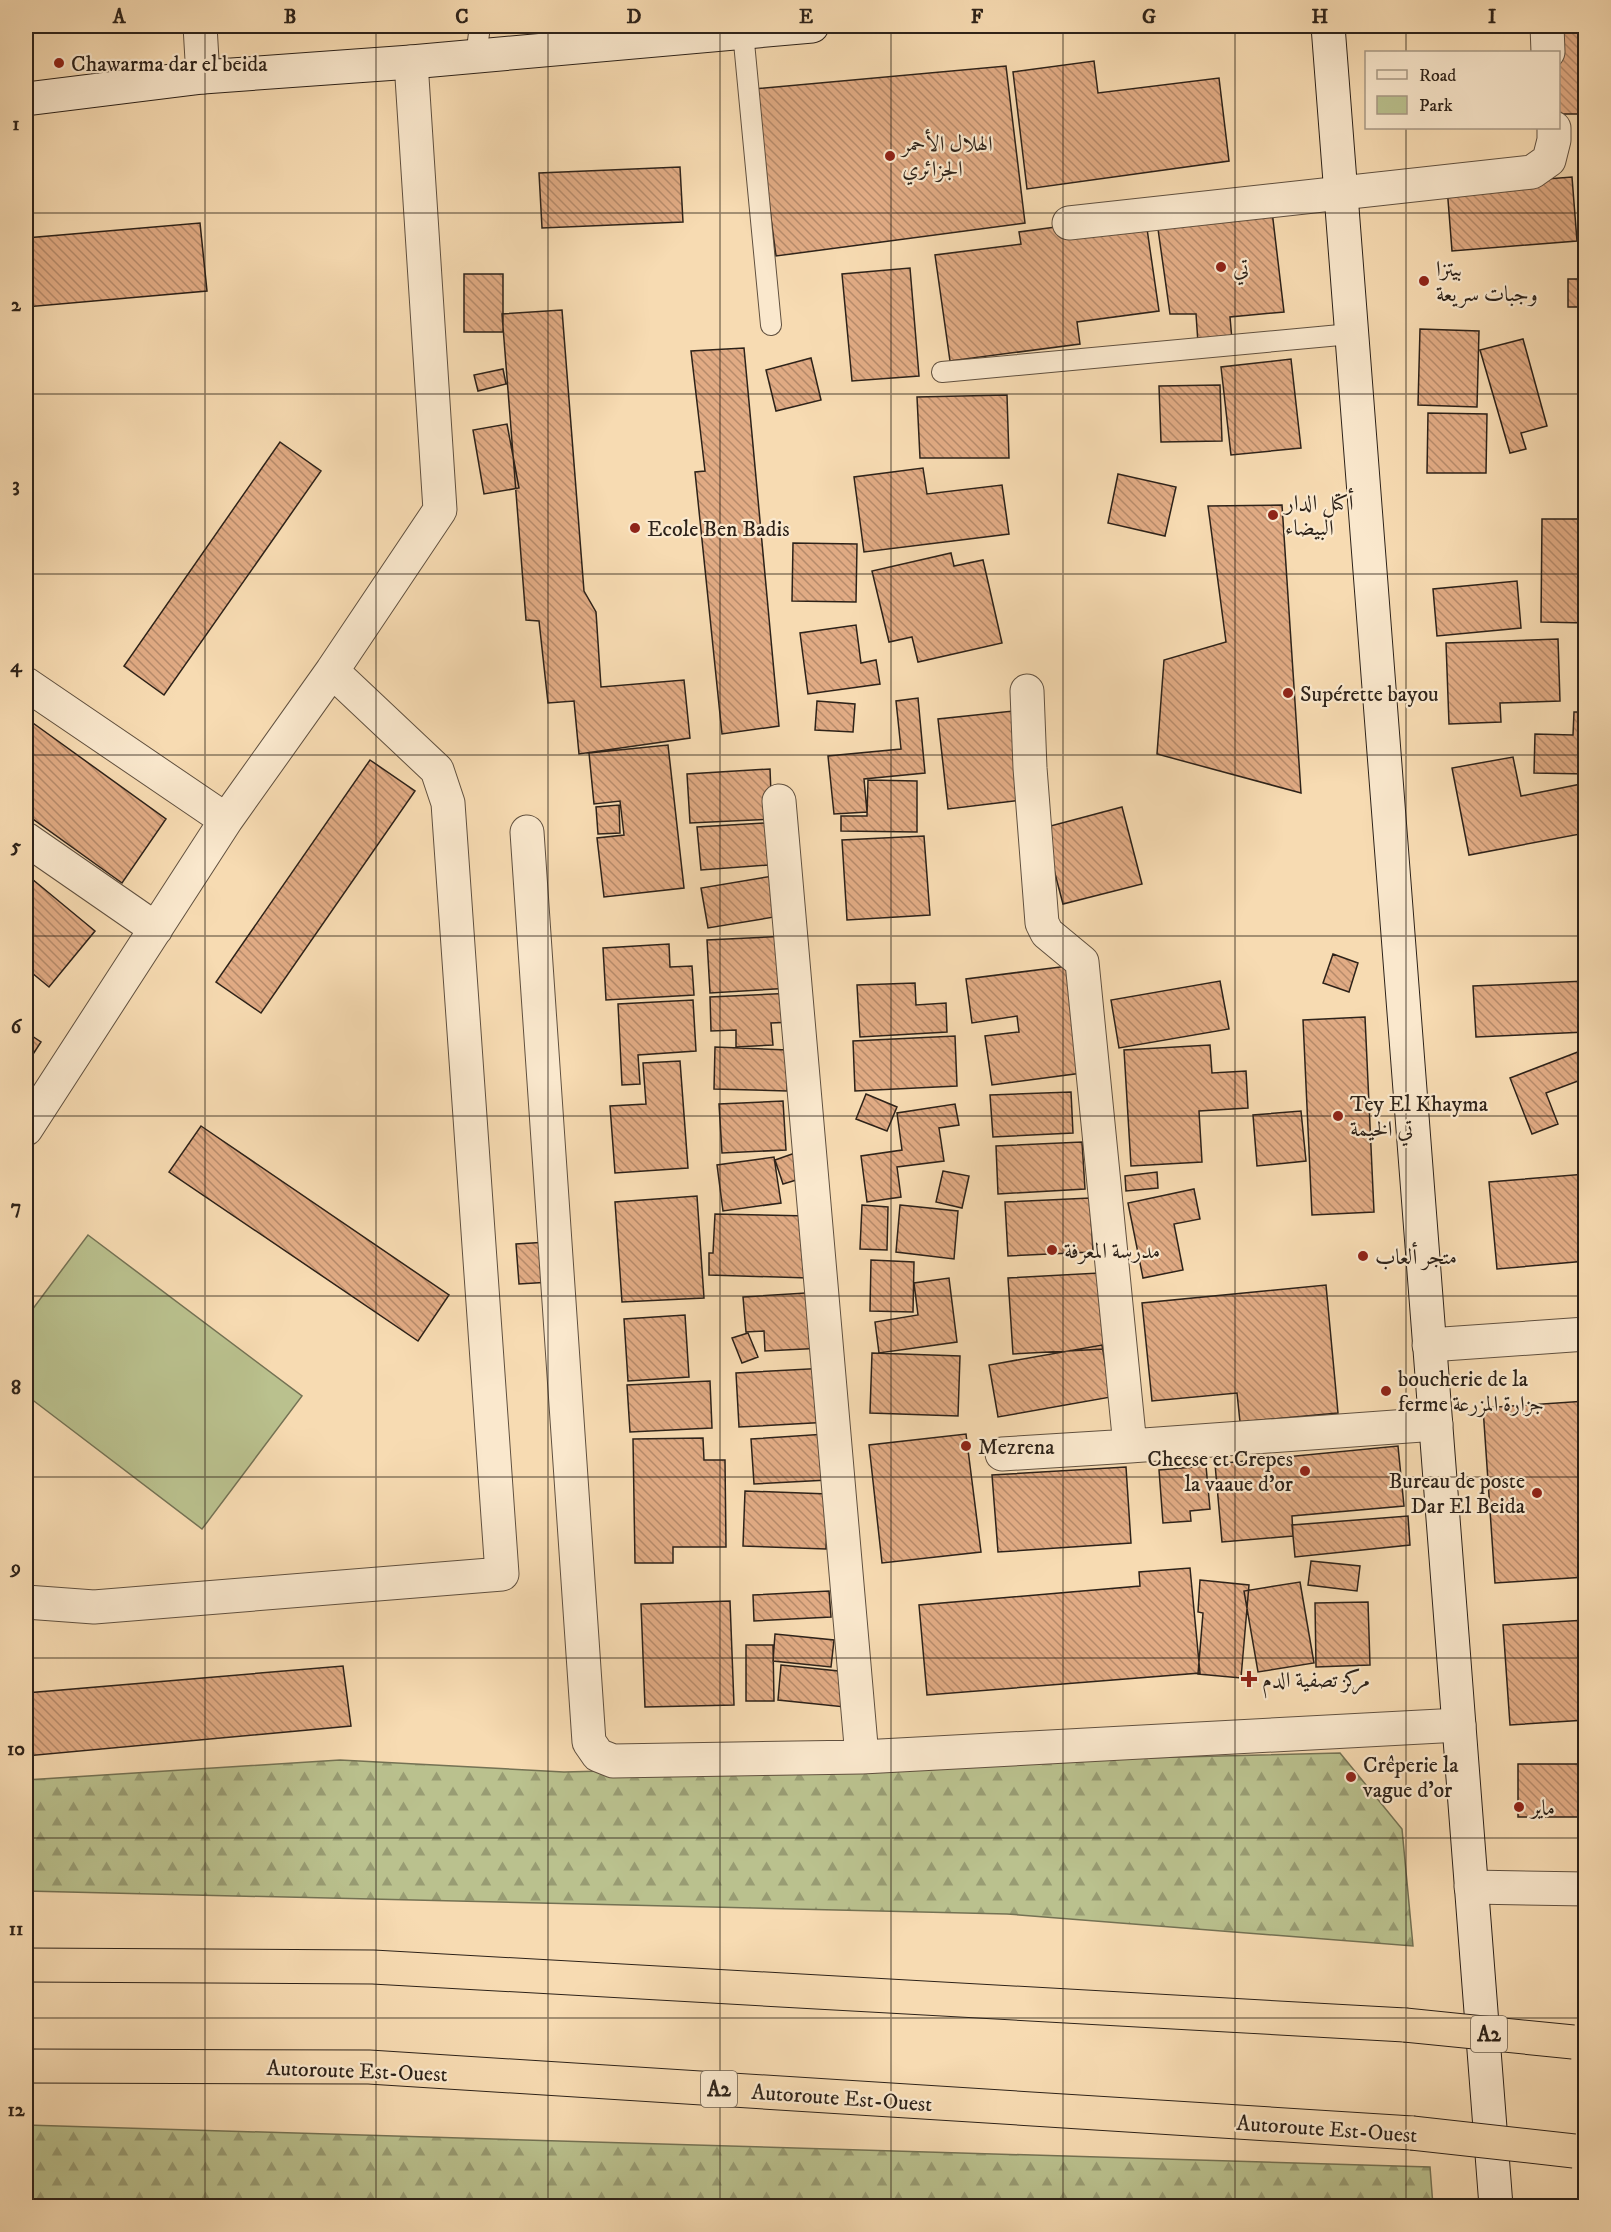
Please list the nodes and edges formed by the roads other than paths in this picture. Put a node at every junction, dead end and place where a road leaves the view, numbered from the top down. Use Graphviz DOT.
graph roads {
  1 [pos="200,26"];
  2 [pos="812,26"];
  3 [pos="1328,26"];
  4 [pos="1546,26"];
  5 [pos="743,32"];
  6 [pos="478,40"];
  7 [pos="1548,51"];
  8 [pos="411,62"];
  9 [pos="203,77"];
  10 [pos="26,99"];
  11 [pos="1554,129"];
  12 [pos="1340,195"];
  13 [pos="1069,223"];
  14 [pos="771,325"];
  15 [pos="1351,334"];
  16 [pos="942,372"];
  17 [pos="332,670"];
  18 [pos="26,684"];
  19 [pos="1027,690"];
  20 [pos="779,801"];
  21 [pos="226,820"];
  22 [pos="527,832"];
  23 [pos="26,839"];
  24 [pos="156,929"];
  25 [pos="26,1129"];
  26 [pos="1586,1334"];
  27 [pos="1430,1345"];
  28 [pos="1436,1424"];
  29 [pos="1130,1446"];
  30 [pos="1002,1454"];
  31 [pos="26,1602"];
  32 [pos="1459,1725"];
  33 [pos="862,1756"];
  34 [pos="1471,1887"];
  35 [pos="1586,1889"];
  36 [pos="26,1965"];
  37 [pos="1579,2043"];
  38 [pos="26,2066"];
  39 [pos="1580,2151"];
  40 [pos="1496,2206"];
  1 -- 9 [label="street"];
  2 -- 5 [label="street"];
  3 -- 12 [label="street"];
  4 -- 7 [label="street"];
  5 -- 6 [label="street"];
  5 -- 14 [label="lane"];
  6 -- 8 [label="street"];
  8 -- 9 [label="street"];
  8 -- 17 [label="street"];
  9 -- 10 [label="street"];
  11 -- 12 [label="street"];
  12 -- 13 [label="street"];
  12 -- 15 [label="street"];
  15 -- 16 [label="lane"];
  15 -- 27 [label="street"];
  17 -- 21 [label="street"];
  17 -- 31 [label="street"];
  18 -- 21 [label="street"];
  19 -- 29 [label="street"];
  20 -- 33 [label="street"];
  21 -- 24 [label="street"];
  22 -- 33 [label="street"];
  23 -- 24 [label="street"];
  24 -- 25 [label="street"];
  26 -- 27 [label="street"];
  27 -- 28 [label="street"];
  28 -- 29 [label="street"];
  28 -- 32 [label="street"];
  29 -- 30 [label="street"];
  32 -- 33 [label="street"];
  32 -- 34 [label="street"];
  34 -- 35 [label="street"];
  34 -- 40 [label="street"];
  36 -- 37 [label="highway, A2, bridge"];
  38 -- 39 [label="highway, Autoroute Est-Ouest / A2, bridge"];
}
